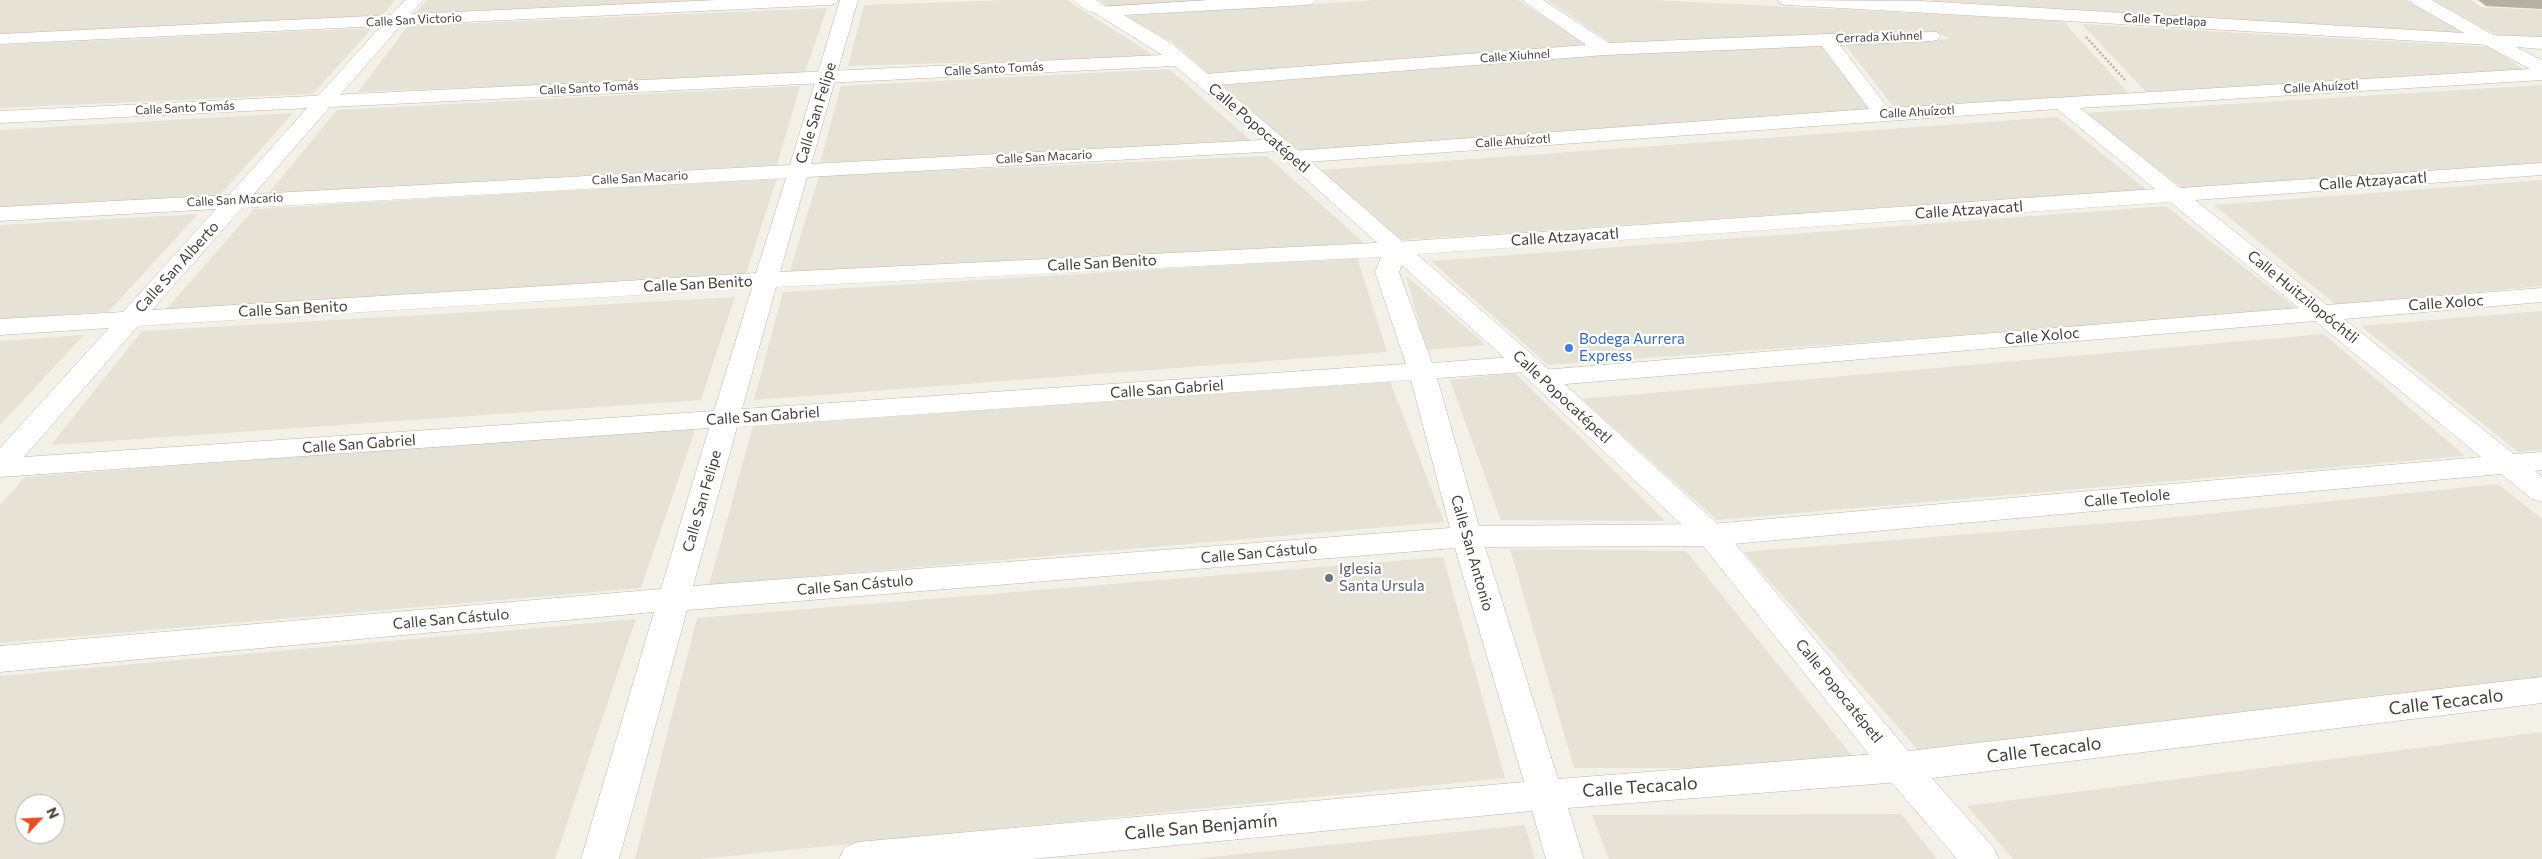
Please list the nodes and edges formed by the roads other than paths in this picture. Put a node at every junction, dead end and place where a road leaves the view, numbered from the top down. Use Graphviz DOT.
graph roads {
  1 [pos="414,0"];
  2 [pos="829,0"];
  3 [pos="848,0"];
  4 [pos="1083,0"];
  5 [pos="1307,0"];
  6 [pos="1531,0"];
  7 [pos="1787,0"];
  8 [pos="2418,0"];
  9 [pos="1875,2"];
  10 [pos="1919,3"];
  11 [pos="1104,11"];
  12 [pos="395,21"];
  13 [pos="1931,36"];
  14 [pos="0,39"];
  15 [pos="1826,39"];
  16 [pos="2490,40"];
  17 [pos="2542,43"];
  18 [pos="1606,49"];
  19 [pos="1178,60"];
  20 [pos="2542,68"];
  21 [pos="2542,74"];
  22 [pos="827,77"];
  23 [pos="1204,80"];
  24 [pos="322,101"];
  25 [pos="2063,104"];
  26 [pos="1883,114"];
  27 [pos="0,117"];
  28 [pos="1286,151"];
  29 [pos="2542,169"];
  30 [pos="800,170"];
  31 [pos="2177,196"];
  32 [pos="237,200"];
  33 [pos="0,214"];
  34 [pos="1396,249"];
  35 [pos="766,280"];
  36 [pos="2542,296"];
  37 [pos="2322,312"];
  38 [pos="130,318"];
  39 [pos="0,327"];
  40 [pos="1534,371"];
  41 [pos="1422,372"];
  42 [pos="725,419"];
  43 [pos="2542,461"];
  44 [pos="2509,465"];
  45 [pos="0,467"];
  46 [pos="2542,492"];
  47 [pos="1711,535"];
  48 [pos="1467,537"];
  49 [pos="675,600"];
  50 [pos="0,659"];
  51 [pos="2542,690"];
  52 [pos="1900,767"];
  53 [pos="1544,795"];
  54 [pos="600,859"];
  55 [pos="858,859"];
  56 [pos="1564,859"];
  57 [pos="1980,859"];
  1 -- 12 [label="street, Calle San Alberto"];
  2 -- 12 [label="street, Calle San Victorio"];
  3 -- 22 [label="street, Calle San Felipe"];
  4 -- 11 [label="street, Calle Popocatépetl"];
  5 -- 11 [label="street"];
  6 -- 18 [label="street"];
  7 -- 9 [label="street, Calle Tepetlapa"];
  8 -- 16 [label="street"];
  9 -- 10 [label="street, Calle Tepetlapa"];
  10 -- 16 [label="street, Calle Tepetlapa"];
  11 -- 19 [label="street, Calle Popocatépetl"];
  12 -- 14 [label="street, Calle San Victorio"];
  12 -- 24 [label="street, Calle San Alberto"];
  13 -- 15 [label="street, Cerrada Xiuhnel"];
  15 -- 18 [label="street, Calle Xiuhnel"];
  15 -- 26 [label="street"];
  16 -- 17 [label="street, Calle Tepetlapa"];
  16 -- 20 [label="street"];
  18 -- 23 [label="street, Calle Xiuhnel"];
  19 -- 22 [label="street, Calle Santo Tomás"];
  19 -- 23 [label="street, Calle Popocatépetl"];
  21 -- 25 [label="street, Calle Ahuízotl"];
  22 -- 24 [label="street, Calle Santo Tomás"];
  22 -- 30 [label="street, Calle San Felipe"];
  23 -- 28 [label="street, Calle Popocatépetl"];
  24 -- 27 [label="street, Calle Santo Tomás"];
  24 -- 32 [label="street, Calle San Alberto"];
  25 -- 26 [label="street, Calle Ahuízotl"];
  25 -- 31 [label="street, Calle Huitzilopóchtli"];
  26 -- 28 [label="street, Calle Ahuízotl"];
  28 -- 30 [label="street, Calle San Macario"];
  28 -- 34 [label="street, Calle Popocatépetl"];
  29 -- 31 [label="street, Calle Atzayacatl"];
  30 -- 32 [label="street, Calle San Macario"];
  30 -- 35 [label="street, Calle San Felipe"];
  31 -- 34 [label="street, Calle Atzayacatl"];
  31 -- 37 [label="street, Calle Huitzilopóchtli"];
  32 -- 33 [label="street, Calle San Macario"];
  32 -- 38 [label="street, Calle San Alberto"];
  34 -- 35 [label="street, Calle San Benito"];
  34 -- 40 [label="street, Calle Popocatépetl"];
  34 -- 41 [label="street, Calle San Antonio"];
  35 -- 38 [label="street, Calle San Benito"];
  35 -- 42 [label="street, Calle San Felipe"];
  36 -- 37 [label="street, Calle Xoloc"];
  37 -- 40 [label="street, Calle Xoloc"];
  37 -- 44 [label="street, Calle Huitzilopóchtli"];
  38 -- 39 [label="street, Calle San Benito"];
  38 -- 45 [label="street, Calle San Alberto"];
  40 -- 41 [label="street, Calle San Gabriel"];
  40 -- 47 [label="street, Calle Popocatépetl"];
  41 -- 42 [label="street, Calle San Gabriel"];
  41 -- 48 [label="street, Calle San Antonio"];
  42 -- 45 [label="street, Calle San Gabriel"];
  42 -- 49 [label="street, Calle San Felipe"];
  43 -- 44 [label="street, Calle Teolole"];
  44 -- 46 [label="street, Calle Huitzilopóchtli"];
  44 -- 47 [label="street, Calle Teolole"];
  47 -- 48 [label="street, Calle San Cástulo"];
  47 -- 52 [label="street, Calle Popocatépetl"];
  48 -- 49 [label="street, Calle San Cástulo"];
  48 -- 53 [label="street, Calle San Antonio"];
  49 -- 50 [label="street, Calle San Cástulo"];
  49 -- 54 [label="street, Calle San Felipe"];
  51 -- 52 [label="street, Calle Tecacalo"];
  52 -- 53 [label="street, Calle Tecacalo"];
  52 -- 57 [label="street, Calle Popocatépetl"];
  53 -- 55 [label="street, Calle San Benjamín"];
  53 -- 56 [label="street, Calle San Antonio"];
}
